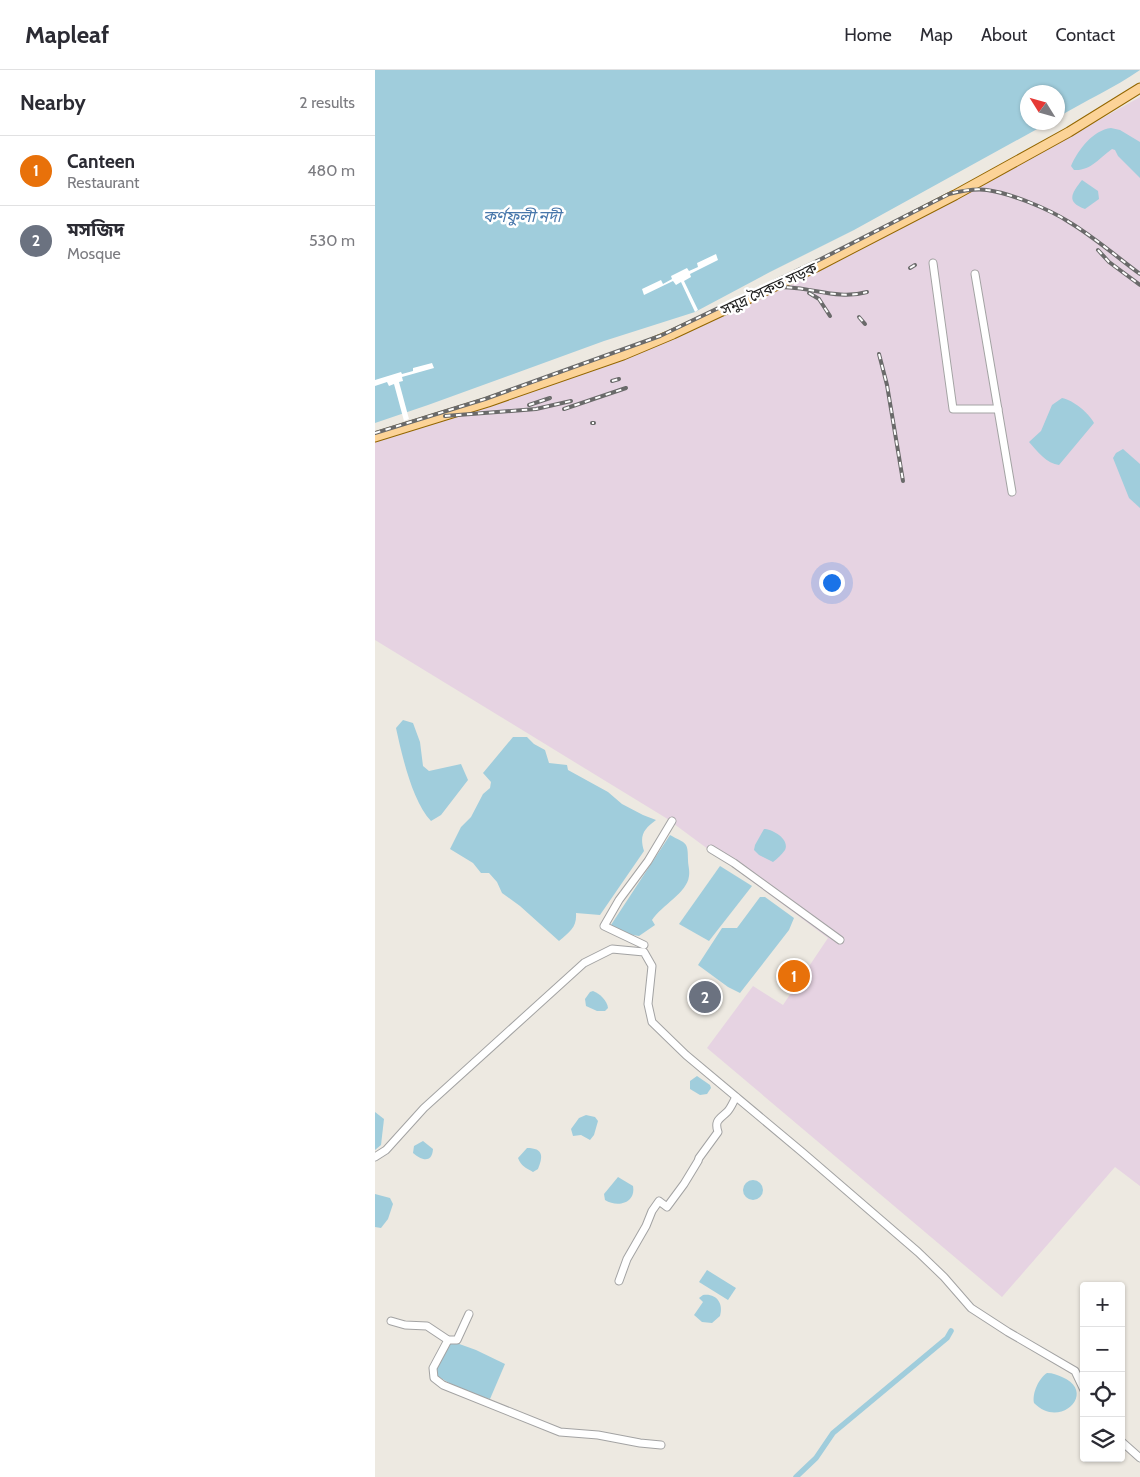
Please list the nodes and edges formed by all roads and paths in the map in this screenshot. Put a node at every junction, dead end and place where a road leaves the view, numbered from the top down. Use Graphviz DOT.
graph roads {
  1 [pos="1140,88"];
  2 [pos="933,263"];
  3 [pos="975,274"];
  4 [pos="998,409"];
  5 [pos="375,437"];
  6 [pos="1012,492"];
  7 [pos="672,821"];
  8 [pos="711,849"];
  9 [pos="840,940"];
  10 [pos="644,944"];
  11 [pos="736,1097"];
  12 [pos="375,1157"];
  13 [pos="619,1281"];
  14 [pos="469,1314"];
  15 [pos="391,1321"];
  16 [pos="448,1340"];
  17 [pos="1080,1382"];
  18 [pos="661,1445"];
  19 [pos="1125,1445"];
  20 [pos="1140,1458"];
  1 -- 5 [label="main road, সমুদ্র সৈকত সড়ক"];
  2 -- 4 [label="street"];
  3 -- 4 [label="street"];
  4 -- 6 [label="street"];
  7 -- 10 [label="street"];
  8 -- 9 [label="street"];
  11 -- 12 [label="street"];
  11 -- 13 [label="street"];
  11 -- 17 [label="street"];
  14 -- 16 [label="street"];
  15 -- 16 [label="street"];
  16 -- 18 [label="street"];
  19 -- 20 [label="street"];
}
